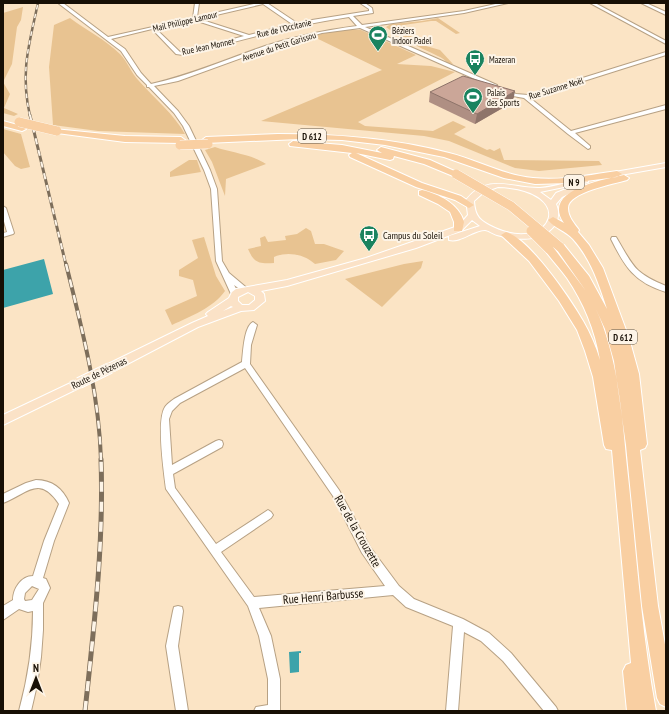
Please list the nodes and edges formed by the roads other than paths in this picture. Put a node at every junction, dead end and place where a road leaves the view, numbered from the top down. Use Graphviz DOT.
graph roads {
  1 [pos="60,3"];
  2 [pos="197,3"];
  3 [pos="362,3"];
  4 [pos="506,3"];
  5 [pos="592,3"];
  6 [pos="643,3"];
  7 [pos="648,3"];
  8 [pos="259,4"];
  9 [pos="666,13"];
  10 [pos="351,16"];
  11 [pos="195,19"];
  12 [pos="296,25"];
  13 [pos="361,27"];
  14 [pos="153,28"];
  15 [pos="249,36"];
  16 [pos="111,40"];
  17 [pos="666,43"];
  18 [pos="666,52"];
  19 [pos="149,86"];
  20 [pos="526,97"];
  21 [pos="666,107"];
  22 [pos="3,117"];
  23 [pos="3,123"];
  24 [pos="21,126"];
  25 [pos="570,133"];
  26 [pos="234,139"];
  27 [pos="207,142"];
  28 [pos="285,144"];
  29 [pos="588,148"];
  30 [pos="325,149"];
  31 [pos="428,151"];
  32 [pos="666,165"];
  33 [pos="666,170"];
  34 [pos="621,176"];
  35 [pos="454,177"];
  36 [pos="510,185"];
  37 [pos="530,190"];
  38 [pos="469,205"];
  39 [pos="551,205"];
  40 [pos="3,208"];
  41 [pos="472,215"];
  42 [pos="554,220"];
  43 [pos="486,227"];
  44 [pos="458,229"];
  45 [pos="3,235"];
  46 [pos="506,235"];
  47 [pos="614,239"];
  48 [pos="555,248"];
  49 [pos="369,260"];
  50 [pos="596,263"];
  51 [pos="226,275"];
  52 [pos="287,283"];
  53 [pos="666,288"];
  54 [pos="248,290"];
  55 [pos="234,297"];
  56 [pos="260,299"];
  57 [pos="240,308"];
  58 [pos="195,325"];
  59 [pos="253,325"];
  60 [pos="246,364"];
  61 [pos="3,420"];
  62 [pos="219,444"];
  63 [pos="168,472"];
  64 [pos="636,474"];
  65 [pos="622,482"];
  66 [pos="3,498"];
  67 [pos="268,515"];
  68 [pos="627,548"];
  69 [pos="215,550"];
  70 [pos="37,581"];
  71 [pos="395,590"];
  72 [pos="252,602"];
  73 [pos="19,603"];
  74 [pos="38,603"];
  75 [pos="178,611"];
  76 [pos="3,615"];
  77 [pos="459,623"];
  78 [pos="666,698"];
  79 [pos="274,710"];
  80 [pos="25,711"];
  81 [pos="182,711"];
  82 [pos="260,711"];
  83 [pos="452,711"];
  84 [pos="552,711"];
  85 [pos="636,711"];
  86 [pos="647,711"];
  1 -- 16 [label="street"];
  2 -- 11 [label="street"];
  3 -- 10 [label="street, Rue de l'Occitanie"];
  4 -- 13 [label="street, Avenue du Petit Garissou"];
  5 -- 17 [label="street"];
  6 -- 9 [label="street"];
  7 -- 9 [label="street"];
  8 -- 11 [label="street, Mail Philippe Lamour"];
  8 -- 12 [label="street, Mail Philippe Lamour"];
  10 -- 12 [label="street, Rue de l'Occitanie"];
  10 -- 13 [label="street"];
  11 -- 14 [label="street, Mail Philippe Lamour"];
  11 -- 15 [label="street, Rue de l'Occitanie"];
  12 -- 15 [label="street, Rue de l'Occitanie"];
  13 -- 19 [label="street, Avenue du Petit Garissou"];
  13 -- 20 [label="street, Rue Suzanne Noël"];
  14 -- 15 [label="street, Rue Jean Monnet"];
  14 -- 16 [label="street, Mail Philippe Lamour"];
  16 -- 19 [label="street"];
  18 -- 20 [label="street, Rue Suzanne Noël"];
  19 -- 51 [label="street"];
  20 -- 25 [label="street"];
  21 -- 25 [label="street"];
  22 -- 24 [label="highway, D 612"];
  23 -- 24 [label="highway, D 612"];
  24 -- 27 [label="highway, D 612, bridge"];
  25 -- 29 [label="street"];
  26 -- 27 [label="highway, D 612"];
  26 -- 31 [label="highway, D 612"];
  26 -- 35 [label="highway, D 612"];
  27 -- 28 [label="highway, D 612"];
  28 -- 30 [label="highway, D 612"];
  28 -- 35 [label="highway, D 612"];
  30 -- 38 [label="highway, D 612"];
  30 -- 44 [label="highway, D 612"];
  31 -- 34 [label="highway, D 612"];
  31 -- 36 [label="highway"];
  32 -- 34 [label="main road, N 9"];
  33 -- 34 [label="main road, N 9"];
  34 -- 37 [label="main road, N 9"];
  34 -- 39 [label="main road, N 9"];
  34 -- 50 [label="highway, D 612"];
  35 -- 48 [label="highway, D 612, bridge"];
  36 -- 37 [label="main road"];
  36 -- 38 [label="main road"];
  37 -- 39 [label="main road"];
  38 -- 41 [label="main road"];
  39 -- 42 [label="main road"];
  40 -- 45 [label="street"];
  41 -- 43 [label="main road"];
  41 -- 44 [label="main road"];
  42 -- 46 [label="main road"];
  42 -- 50 [label="highway, D 612"];
  43 -- 46 [label="main road"];
  43 -- 49 [label="main road"];
  44 -- 49 [label="main road"];
  46 -- 65 [label="highway, D 612"];
  47 -- 53 [label="street"];
  48 -- 64 [label="highway, D 612"];
  48 -- 65 [label="highway, D 612"];
  49 -- 52 [label="main road"];
  50 -- 64 [label="highway, D 612"];
  51 -- 54 [label="street"];
  51 -- 55 [label="street"];
  52 -- 54 [label="main road"];
  52 -- 56 [label="main road"];
  54 -- 55 [label="main road"];
  54 -- 56 [label="main road"];
  55 -- 57 [label="main road"];
  55 -- 58 [label="main road, Route de Pézenas"];
  56 -- 57 [label="main road"];
  57 -- 58 [label="main road, Route de Pézenas"];
  58 -- 61 [label="main road, Route de Pézenas, bridge"];
  59 -- 60 [label="street"];
  60 -- 63 [label="street"];
  60 -- 71 [label="street, Rue de la Crouzette"];
  62 -- 63 [label="street"];
  63 -- 69 [label="street"];
  64 -- 78 [label="highway, D 612"];
  65 -- 68 [label="highway, D 612"];
  66 -- 70 [label="street"];
  67 -- 69 [label="street"];
  68 -- 85 [label="highway, D 612"];
  68 -- 86 [label="highway, D 612"];
  69 -- 72 [label="street"];
  70 -- 73 [label="street"];
  70 -- 74 [label="street"];
  71 -- 72 [label="street, Rue Henri Barbusse"];
  71 -- 77 [label="street, Rue de la Crouzette"];
  72 -- 79 [label="street"];
  73 -- 74 [label="street"];
  73 -- 76 [label="street"];
  74 -- 80 [label="street"];
  75 -- 81 [label="street"];
  77 -- 83 [label="street"];
  77 -- 84 [label="street, Rue de la Crouzette"];
  79 -- 82 [label="street"];
}
